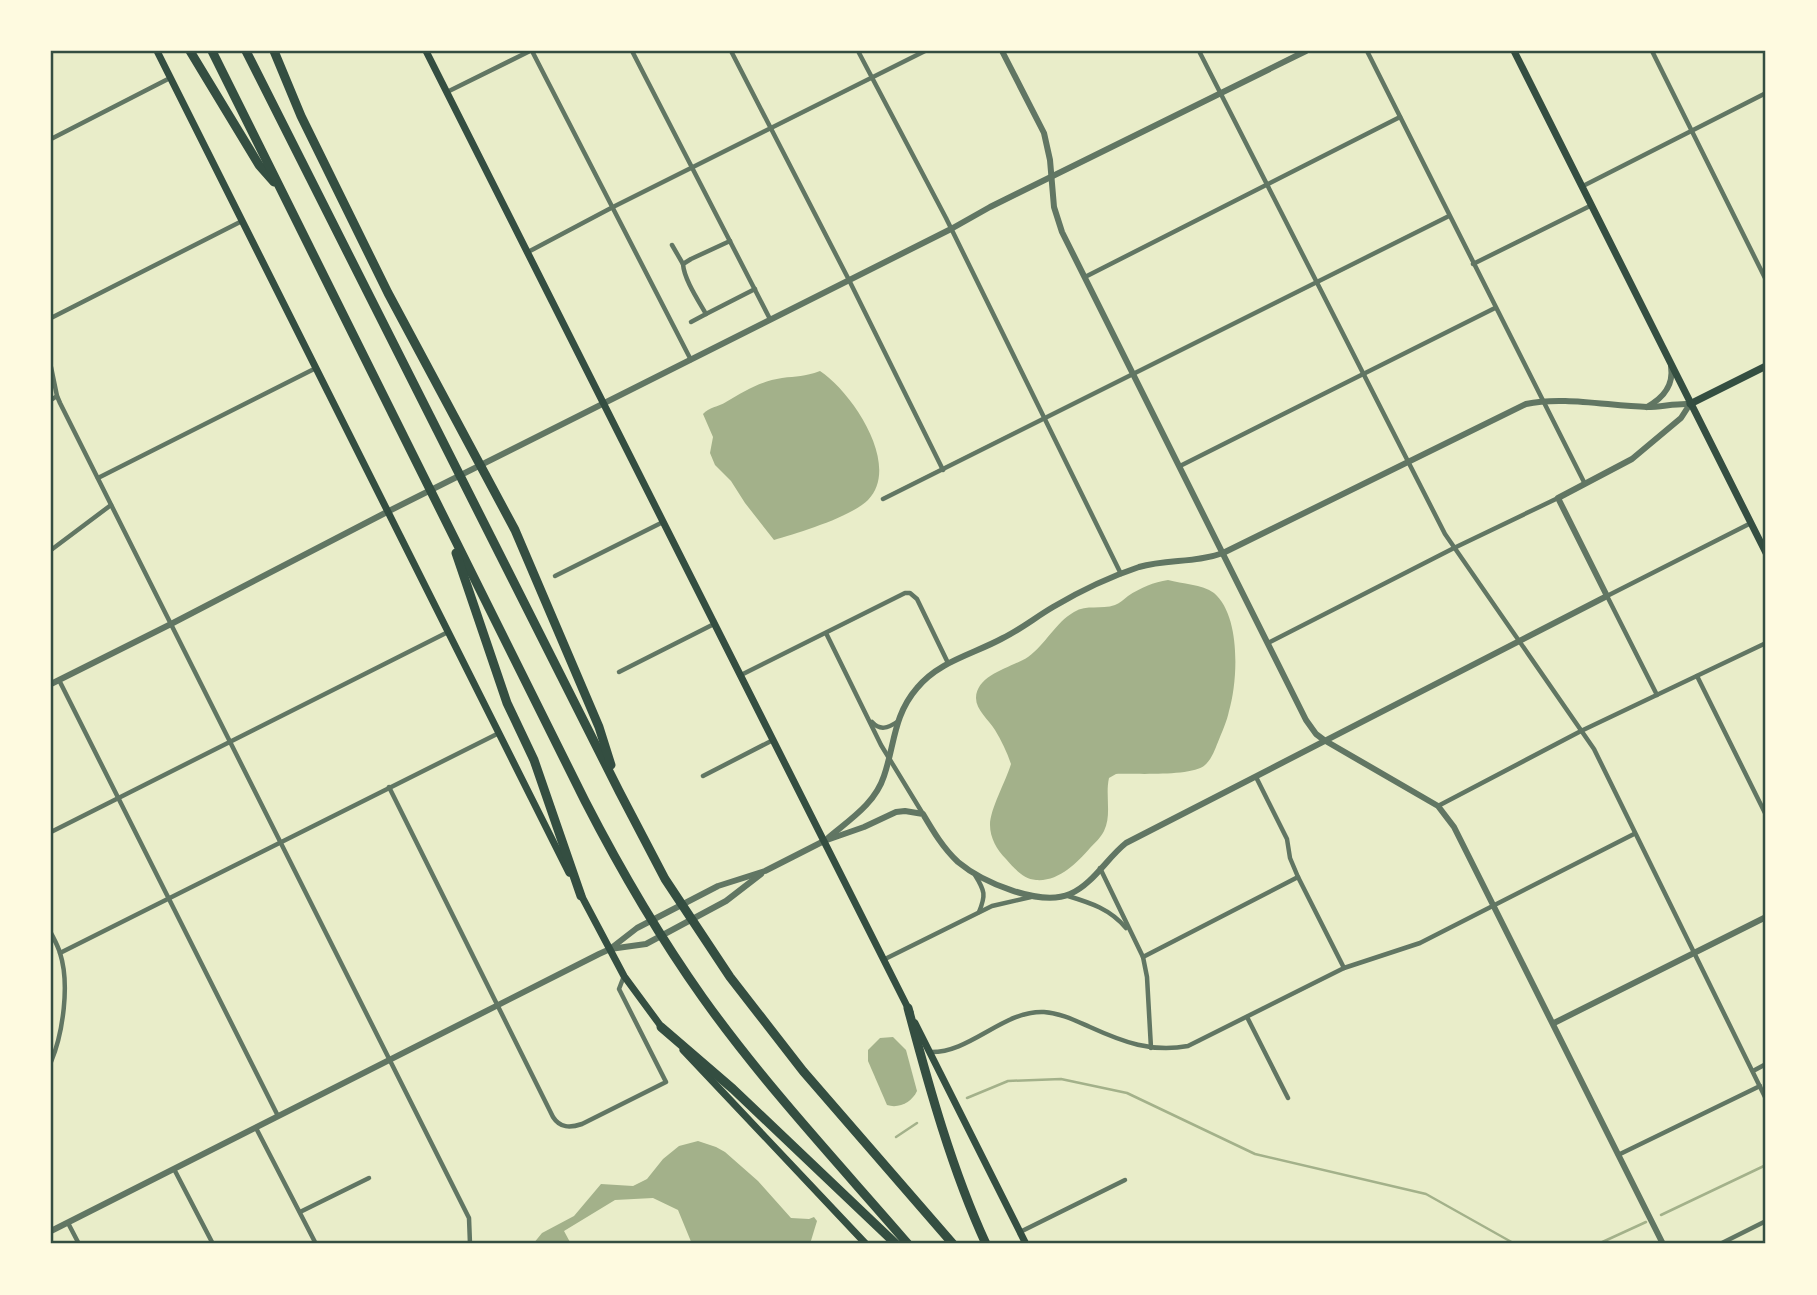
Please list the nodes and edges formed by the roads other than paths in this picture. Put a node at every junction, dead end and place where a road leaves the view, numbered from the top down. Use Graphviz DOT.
graph roads {
  1 [pos="157,51"];
  2 [pos="190,51"];
  3 [pos="212,51"];
  4 [pos="246,51"];
  5 [pos="274,51"];
  6 [pos="426,51"];
  7 [pos="531,51"];
  8 [pos="632,51"];
  9 [pos="731,51"];
  10 [pos="858,51"];
  11 [pos="925,51"];
  12 [pos="1002,51"];
  13 [pos="1199,51"];
  14 [pos="1306,51"];
  15 [pos="1367,51"];
  16 [pos="1514,51"];
  17 [pos="1652,51"];
  18 [pos="171,77"];
  19 [pos="872,78"];
  20 [pos="447,92"];
  21 [pos="1221,93"];
  22 [pos="1766,93"];
  23 [pos="1399,117"];
  24 [pos="771,128"];
  25 [pos="1692,131"];
  26 [pos="51,139"];
  27 [pos="692,167"];
  28 [pos="1051,176"];
  29 [pos="1267,184"];
  30 [pos="1583,186"];
  31 [pos="282,191"];
  32 [pos="1592,205"];
  33 [pos="612,207"];
  34 [pos="1449,216"];
  35 [pos="242,221"];
  36 [pos="951,229"];
  37 [pos="730,241"];
  38 [pos="672,245"];
  39 [pos="528,252"];
  40 [pos="683,264"];
  41 [pos="1474,264"];
  42 [pos="1084,277"];
  43 [pos="849,280"];
  44 [pos="1766,280"];
  45 [pos="1317,282"];
  46 [pos="755,289"];
  47 [pos="1496,308"];
  48 [pos="706,314"];
  49 [pos="51,318"];
  50 [pos="771,319"];
  51 [pos="691,321"];
  52 [pos="691,360"];
  53 [pos="1671,364"];
  54 [pos="1766,366"];
  55 [pos="51,368"];
  56 [pos="316,368"];
  57 [pos="1133,374"];
  58 [pos="1364,375"];
  59 [pos="57,396"];
  60 [pos="51,400"];
  61 [pos="1543,401"];
  62 [pos="605,403"];
  63 [pos="1690,404"];
  64 [pos="1646,407"];
  65 [pos="1044,419"];
  66 [pos="1409,461"];
  67 [pos="1180,466"];
  68 [pos="943,470"];
  69 [pos="98,478"];
  70 [pos="1585,484"];
  71 [pos="1558,498"];
  72 [pos="883,499"];
  73 [pos="111,505"];
  74 [pos="387,512"];
  75 [pos="444,519"];
  76 [pos="664,522"];
  77 [pos="1751,523"];
  78 [pos="1454,548"];
  79 [pos="51,550"];
  80 [pos="1223,553"];
  81 [pos="1766,553"];
  82 [pos="1121,574"];
  83 [pos="555,576"];
  84 [pos="1607,596"];
  85 [pos="171,624"];
  86 [pos="715,624"];
  87 [pos="449,632"];
  88 [pos="826,633"];
  89 [pos="1520,640"];
  90 [pos="1268,643"];
  91 [pos="1766,643"];
  92 [pos="948,663"];
  93 [pos="619,672"];
  94 [pos="741,675"];
  95 [pos="1697,676"];
  96 [pos="59,680"];
  97 [pos="51,684"];
  98 [pos="1657,695"];
  99 [pos="867,715"];
  100 [pos="897,722"];
  101 [pos="1581,731"];
  102 [pos="499,732"];
  103 [pos="774,740"];
  104 [pos="1324,740"];
  105 [pos="231,741"];
  106 [pos="889,757"];
  107 [pos="703,776"];
  108 [pos="1255,776"];
  109 [pos="389,787"];
  110 [pos="620,793"];
  111 [pos="118,797"];
  112 [pos="1438,806"];
  113 [pos="923,814"];
  114 [pos="1766,815"];
  115 [pos="51,832"];
  116 [pos="1634,834"];
  117 [pos="824,841"];
  118 [pos="280,842"];
  119 [pos="1100,868"];
  120 [pos="765,871"];
  121 [pos="974,874"];
  122 [pos="1298,877"];
  123 [pos="581,895"];
  124 [pos="1032,896"];
  125 [pos="1067,896"];
  126 [pos="169,899"];
  127 [pos="1494,906"];
  128 [pos="978,913"];
  129 [pos="1766,918"];
  130 [pos="51,933"];
  131 [pos="1131,933"];
  132 [pos="611,949"];
  133 [pos="60,953"];
  134 [pos="1695,953"];
  135 [pos="1143,957"];
  136 [pos="883,960"];
  137 [pos="1344,968"];
  138 [pos="624,975"];
  139 [pos="498,1006"];
  140 [pos="908,1008"];
  141 [pos="1247,1017"];
  142 [pos="1554,1023"];
  143 [pos="661,1027"];
  144 [pos="1151,1048"];
  145 [pos="929,1052"];
  146 [pos="389,1061"];
  147 [pos="51,1062"];
  148 [pos="1766,1065"];
  149 [pos="1753,1071"];
  150 [pos="1760,1086"];
  151 [pos="1288,1098"];
  152 [pos="1766,1099"];
  153 [pos="278,1116"];
  154 [pos="256,1127"];
  155 [pos="1618,1154"];
  156 [pos="174,1168"];
  157 [pos="369,1178"];
  158 [pos="1125,1180"];
  159 [pos="300,1212"];
  160 [pos="1766,1221"];
  161 [pos="68,1222"];
  162 [pos="51,1231"];
  163 [pos="1020,1232"];
  164 [pos="79,1244"];
  165 [pos="213,1244"];
  166 [pos="316,1244"];
  167 [pos="470,1244"];
  168 [pos="866,1244"];
  169 [pos="897,1244"];
  170 [pos="908,1244"];
  171 [pos="953,1244"];
  172 [pos="986,1244"];
  173 [pos="1026,1244"];
  174 [pos="1663,1244"];
  175 [pos="1720,1244"];
  1 -- 18 [label="main road"];
  2 -- 31 [label="highway"];
  3 -- 31 [label="highway"];
  4 -- 110 [label="highway"];
  5 -- 110 [label="highway"];
  6 -- 20 [label="main road"];
  7 -- 20 [label="street"];
  7 -- 33 [label="street"];
  8 -- 27 [label="street"];
  9 -- 24 [label="street"];
  10 -- 19 [label="street"];
  11 -- 19 [label="street"];
  12 -- 28 [label="street"];
  13 -- 21 [label="street"];
  14 -- 21 [label="street"];
  15 -- 23 [label="street"];
  16 -- 30 [label="main road"];
  17 -- 25 [label="street"];
  18 -- 26 [label="street"];
  18 -- 35 [label="main road"];
  19 -- 24 [label="street"];
  19 -- 36 [label="street"];
  20 -- 39 [label="main road"];
  21 -- 28 [label="street"];
  21 -- 29 [label="street"];
  22 -- 25 [label="street"];
  23 -- 29 [label="street"];
  23 -- 34 [label="street"];
  24 -- 27 [label="street"];
  24 -- 43 [label="street"];
  25 -- 30 [label="street"];
  25 -- 44 [label="street"];
  27 -- 33 [label="street"];
  27 -- 37 [label="street"];
  28 -- 36 [label="street"];
  28 -- 42 [label="street"];
  29 -- 42 [label="street"];
  29 -- 45 [label="street"];
  30 -- 32 [label="main road"];
  31 -- 75 [label="highway"];
  32 -- 41 [label="street"];
  32 -- 53 [label="main road"];
  33 -- 39 [label="street"];
  33 -- 52 [label="street"];
  34 -- 41 [label="street"];
  34 -- 45 [label="street"];
  35 -- 49 [label="street"];
  35 -- 56 [label="main road"];
  36 -- 43 [label="street"];
  36 -- 65 [label="street"];
  37 -- 40 [label="street"];
  37 -- 46 [label="street"];
  38 -- 40 [label="street"];
  39 -- 62 [label="main road"];
  40 -- 48 [label="street"];
  41 -- 47 [label="street"];
  42 -- 57 [label="street"];
  43 -- 50 [label="street"];
  43 -- 68 [label="street"];
  45 -- 57 [label="street"];
  45 -- 58 [label="street"];
  46 -- 48 [label="street"];
  46 -- 50 [label="street"];
  47 -- 58 [label="street"];
  47 -- 61 [label="street"];
  48 -- 51 [label="street"];
  50 -- 52 [label="street"];
  52 -- 62 [label="street"];
  53 -- 63 [label="main road"];
  53 -- 64 [label="street"];
  54 -- 63 [label="main road"];
  55 -- 59 [label="street"];
  56 -- 69 [label="street"];
  56 -- 74 [label="main road"];
  57 -- 65 [label="street"];
  57 -- 67 [label="street"];
  58 -- 66 [label="street"];
  58 -- 67 [label="street"];
  59 -- 60 [label="street"];
  59 -- 69 [label="street"];
  61 -- 64 [label="street"];
  61 -- 66 [label="street"];
  61 -- 70 [label="street"];
  62 -- 74 [label="street"];
  62 -- 76 [label="main road"];
  63 -- 64 [label="street"];
  63 -- 70 [label="street"];
  63 -- 77 [label="main road"];
  65 -- 68 [label="street"];
  65 -- 82 [label="street"];
  66 -- 78 [label="street"];
  66 -- 80 [label="street"];
  67 -- 80 [label="street"];
  68 -- 72 [label="street"];
  69 -- 73 [label="street"];
  70 -- 71 [label="street"];
  71 -- 78 [label="street"];
  71 -- 84 [label="street"];
  73 -- 79 [label="street"];
  73 -- 85 [label="street"];
  74 -- 85 [label="street"];
  74 -- 87 [label="main road"];
  75 -- 123 [label="highway"];
  75 -- 170 [label="highway"];
  76 -- 83 [label="street"];
  76 -- 86 [label="main road"];
  77 -- 81 [label="main road"];
  77 -- 84 [label="street"];
  78 -- 89 [label="street"];
  78 -- 90 [label="street"];
  80 -- 82 [label="street"];
  80 -- 90 [label="street"];
  82 -- 92 [label="street"];
  84 -- 89 [label="street"];
  84 -- 98 [label="street"];
  85 -- 96 [label="street"];
  85 -- 105 [label="street"];
  86 -- 93 [label="street"];
  86 -- 94 [label="main road"];
  87 -- 102 [label="main road"];
  87 -- 105 [label="street"];
  88 -- 92 [label="street"];
  88 -- 94 [label="street"];
  88 -- 99 [label="street"];
  89 -- 101 [label="street"];
  89 -- 104 [label="street"];
  90 -- 104 [label="street"];
  91 -- 95 [label="street"];
  92 -- 100 [label="street"];
  94 -- 103 [label="main road"];
  95 -- 98 [label="street"];
  95 -- 114 [label="street"];
  96 -- 97 [label="street"];
  96 -- 111 [label="street"];
  98 -- 101 [label="street"];
  99 -- 100 [label="street"];
  99 -- 106 [label="street"];
  100 -- 106 [label="street"];
  101 -- 112 [label="street"];
  101 -- 116 [label="street"];
  102 -- 109 [label="street"];
  102 -- 123 [label="main road"];
  103 -- 107 [label="street"];
  103 -- 117 [label="main road"];
  104 -- 108 [label="street"];
  104 -- 112 [label="street"];
  105 -- 111 [label="street"];
  105 -- 118 [label="street"];
  106 -- 113 [label="street"];
  106 -- 117 [label="street"];
  108 -- 119 [label="street"];
  108 -- 122 [label="street"];
  109 -- 118 [label="street"];
  109 -- 139 [label="street"];
  110 -- 171 [label="highway"];
  111 -- 115 [label="street"];
  111 -- 126 [label="street"];
  112 -- 127 [label="street"];
  113 -- 117 [label="street"];
  113 -- 121 [label="street"];
  116 -- 127 [label="street"];
  116 -- 134 [label="street"];
  117 -- 120 [label="street"];
  117 -- 136 [label="main road"];
  118 -- 126 [label="street"];
  118 -- 146 [label="street"];
  119 -- 125 [label="street"];
  119 -- 131 [label="street"];
  120 -- 132 [label="street"];
  120 -- 132 [label="street"];
  121 -- 124 [label="street"];
  121 -- 128 [label="street"];
  122 -- 135 [label="street"];
  122 -- 137 [label="street"];
  123 -- 132 [label="main road"];
  124 -- 125 [label="street"];
  124 -- 128 [label="street"];
  125 -- 131 [label="street"];
  126 -- 133 [label="street"];
  126 -- 153 [label="street"];
  127 -- 137 [label="street"];
  127 -- 142 [label="street"];
  128 -- 136 [label="street"];
  129 -- 134 [label="street"];
  130 -- 133 [label="street"];
  131 -- 135 [label="street"];
  132 -- 138 [label="main road"];
  132 -- 139 [label="street"];
  133 -- 147 [label="street"];
  134 -- 142 [label="street"];
  134 -- 149 [label="street"];
  135 -- 144 [label="street"];
  136 -- 140 [label="main road"];
  137 -- 141 [label="street"];
  138 -- 139 [label="street"];
  138 -- 143 [label="main road"];
  139 -- 146 [label="street"];
  140 -- 145 [label="main road"];
  140 -- 172 [label="highway"];
  141 -- 144 [label="street"];
  141 -- 151 [label="street"];
  142 -- 155 [label="street"];
  143 -- 168 [label="main road"];
  143 -- 169 [label="highway"];
  144 -- 145 [label="street"];
  145 -- 163 [label="main road"];
  146 -- 153 [label="street"];
  146 -- 167 [label="street"];
  148 -- 149 [label="street"];
  149 -- 150 [label="street"];
  150 -- 152 [label="street"];
  150 -- 155 [label="street"];
  153 -- 154 [label="street"];
  154 -- 156 [label="street"];
  154 -- 159 [label="street"];
  155 -- 174 [label="street"];
  156 -- 161 [label="street"];
  156 -- 165 [label="street"];
  157 -- 159 [label="street"];
  158 -- 163 [label="street"];
  159 -- 166 [label="street"];
  160 -- 175 [label="street"];
  161 -- 162 [label="street"];
  161 -- 164 [label="street"];
  163 -- 173 [label="main road"];
}
